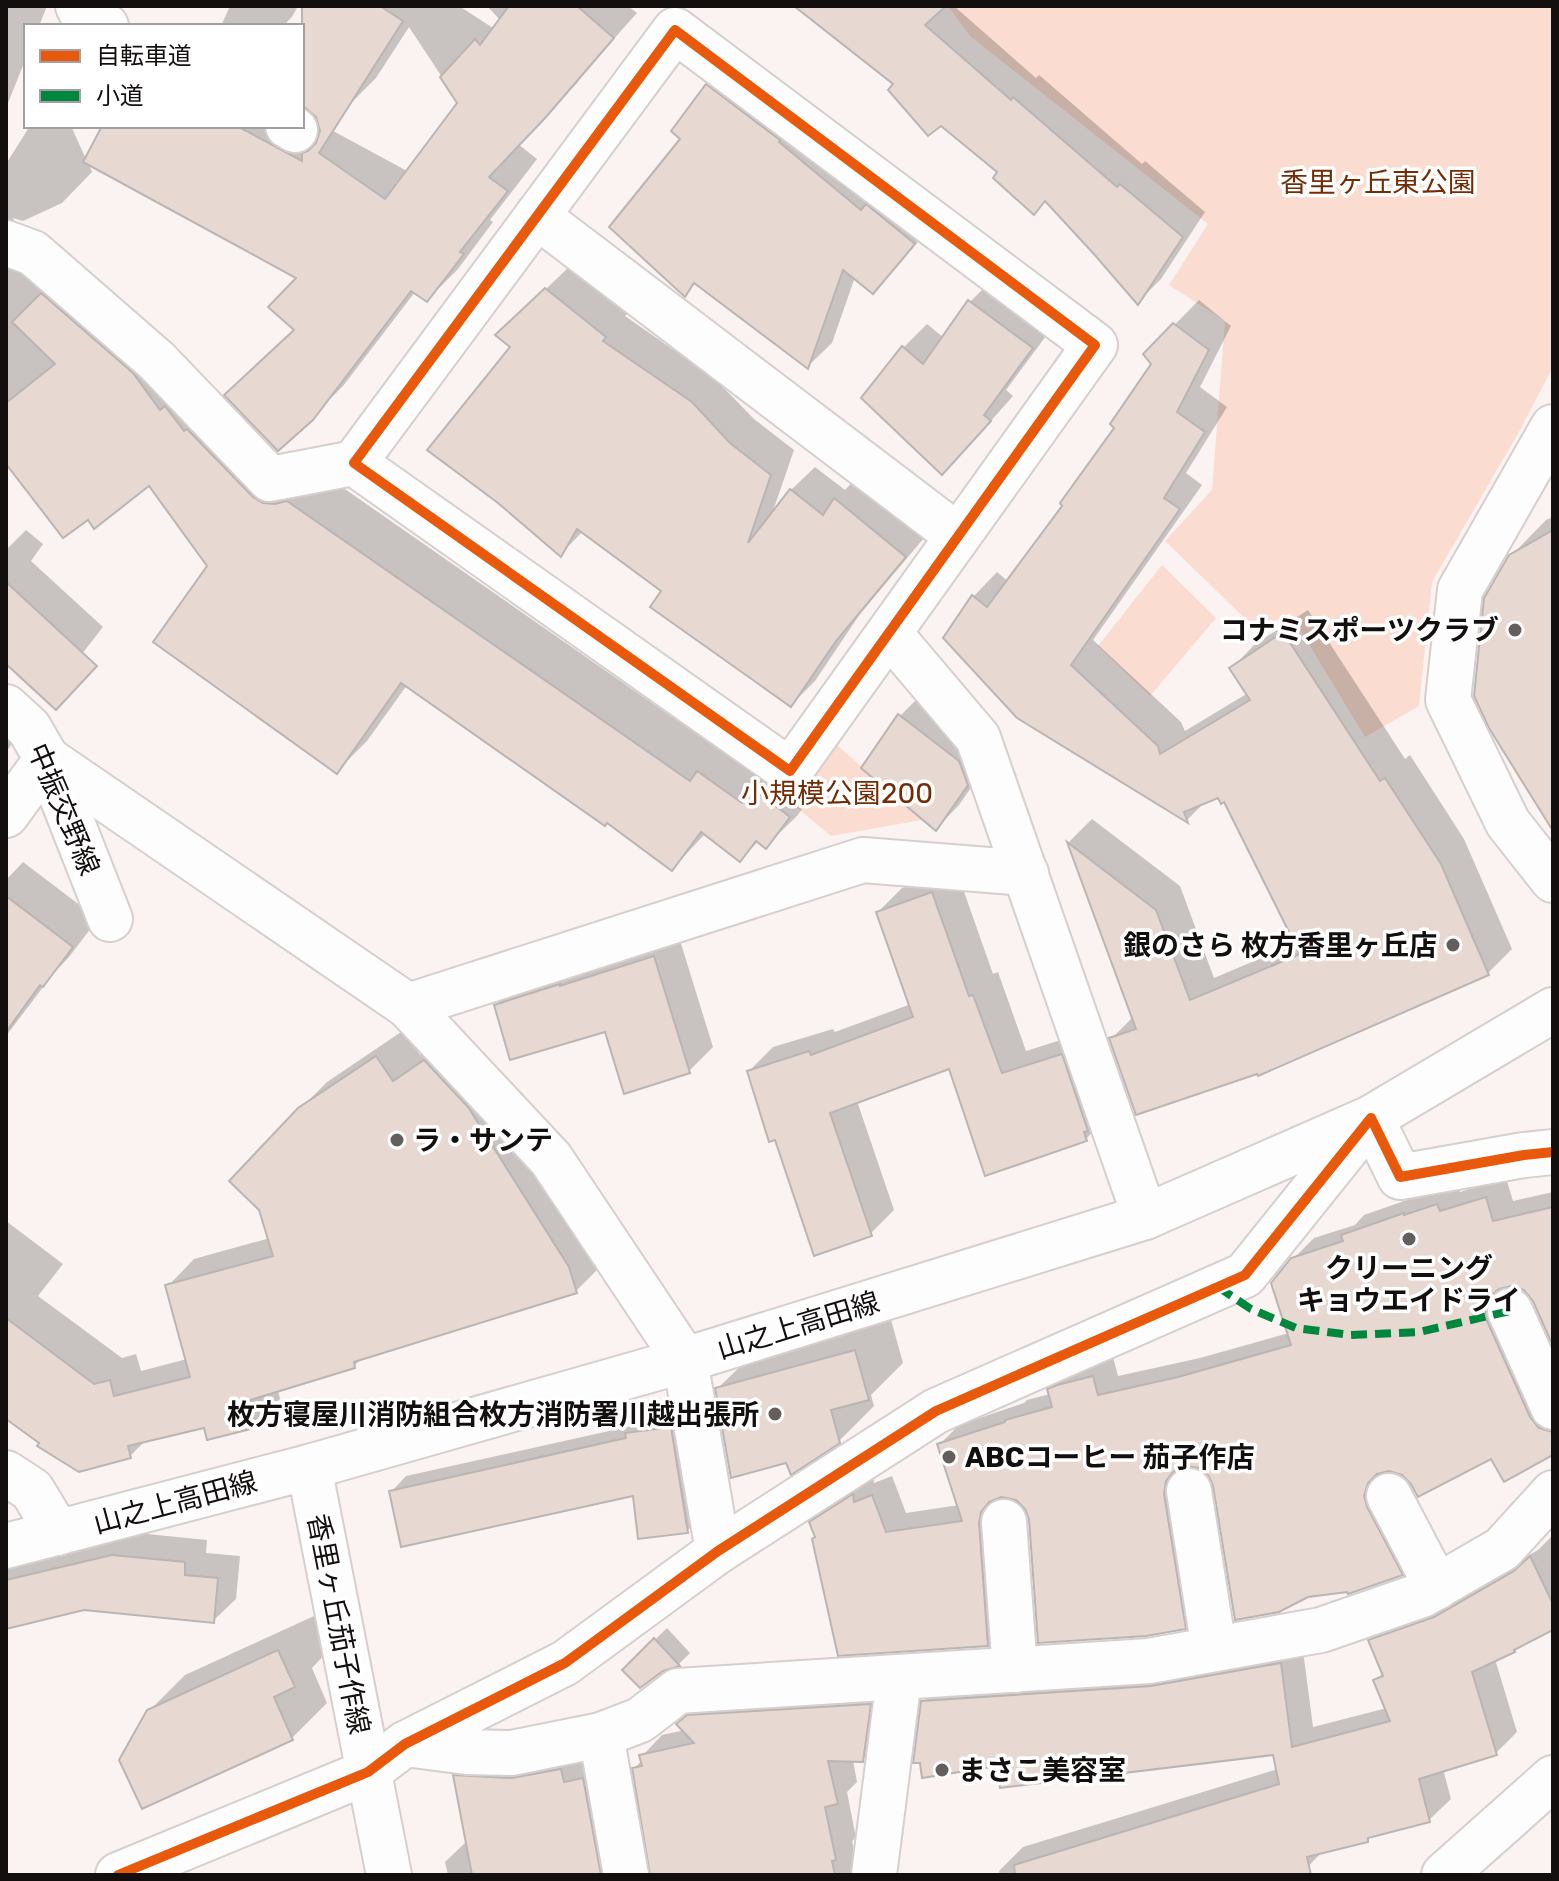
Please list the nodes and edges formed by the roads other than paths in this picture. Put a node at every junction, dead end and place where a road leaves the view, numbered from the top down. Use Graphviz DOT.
graph roads {
  1 [pos="78,6"];
  2 [pos="102,24"];
  3 [pos="537,216"];
  4 [pos="6,243"];
  5 [pos="1553,427"];
  6 [pos="354,463"];
  7 [pos="958,536"];
  8 [pos="889,633"];
  9 [pos="6,707"];
  10 [pos="47,759"];
  11 [pos="6,815"];
  12 [pos="1026,873"];
  13 [pos="1553,880"];
  14 [pos="110,919"];
  15 [pos="408,1006"];
  16 [pos="1553,1010"];
  17 [pos="1371,1118"];
  18 [pos="1553,1152"];
  19 [pos="1145,1217"];
  20 [pos="1510,1311"];
  21 [pos="685,1360"];
  22 [pos="1553,1407"];
  23 [pos="309,1467"];
  24 [pos="6,1473"];
  25 [pos="1189,1491"];
  26 [pos="1553,1493"];
  27 [pos="1389,1496"];
  28 [pos="1004,1522"];
  29 [pos="58,1533"];
  30 [pos="6,1546"];
  31 [pos="718,1551"];
  32 [pos="1437,1587"];
  33 [pos="1214,1649"];
  34 [pos="1015,1670"];
  35 [pos="899,1678"];
  36 [pos="601,1735"];
  37 [pos="405,1744"];
  38 [pos="368,1772"];
  39 [pos="1553,1778"];
  40 [pos="118,1875"];
  41 [pos="389,1875"];
  42 [pos="626,1875"];
  43 [pos="874,1875"];
  44 [pos="1444,1875"];
  1 -- 2 [label="street"];
  3 -- 6 [label="street"];
  3 -- 7 [label="street"];
  3 -- 7 [label="street"];
  4 -- 6 [label="street"];
  5 -- 13 [label="street"];
  6 -- 8 [label="street"];
  7 -- 8 [label="street"];
  8 -- 12 [label="street"];
  9 -- 10 [label="street, 中振交野線"];
  10 -- 11 [label="street"];
  10 -- 14 [label="street, 中振交野線"];
  10 -- 15 [label="street"];
  12 -- 15 [label="street"];
  12 -- 19 [label="street"];
  15 -- 21 [label="street"];
  16 -- 17 [label="street, 山之上高田線"];
  17 -- 18 [label="street"];
  17 -- 19 [label="street, 山之上高田線"];
  17 -- 31 [label="street"];
  19 -- 21 [label="street, 山之上高田線"];
  20 -- 22 [label="street"];
  21 -- 23 [label="street, 山之上高田線"];
  21 -- 31 [label="street"];
  23 -- 29 [label="street, 山之上高田線"];
  23 -- 38 [label="street, 香里ヶ丘茄子作線"];
  24 -- 29 [label="street"];
  25 -- 33 [label="street"];
  26 -- 32 [label="street"];
  27 -- 32 [label="street"];
  28 -- 34 [label="street"];
  29 -- 30 [label="street, 山之上高田線"];
  31 -- 37 [label="street"];
  32 -- 33 [label="street"];
  33 -- 34 [label="street"];
  34 -- 35 [label="street"];
  35 -- 36 [label="street"];
  35 -- 43 [label="street"];
  36 -- 37 [label="street"];
  36 -- 42 [label="street"];
  37 -- 38 [label="street"];
  38 -- 40 [label="street"];
  38 -- 41 [label="street, 香里ヶ丘茄子作線"];
  39 -- 44 [label="street"];
}
